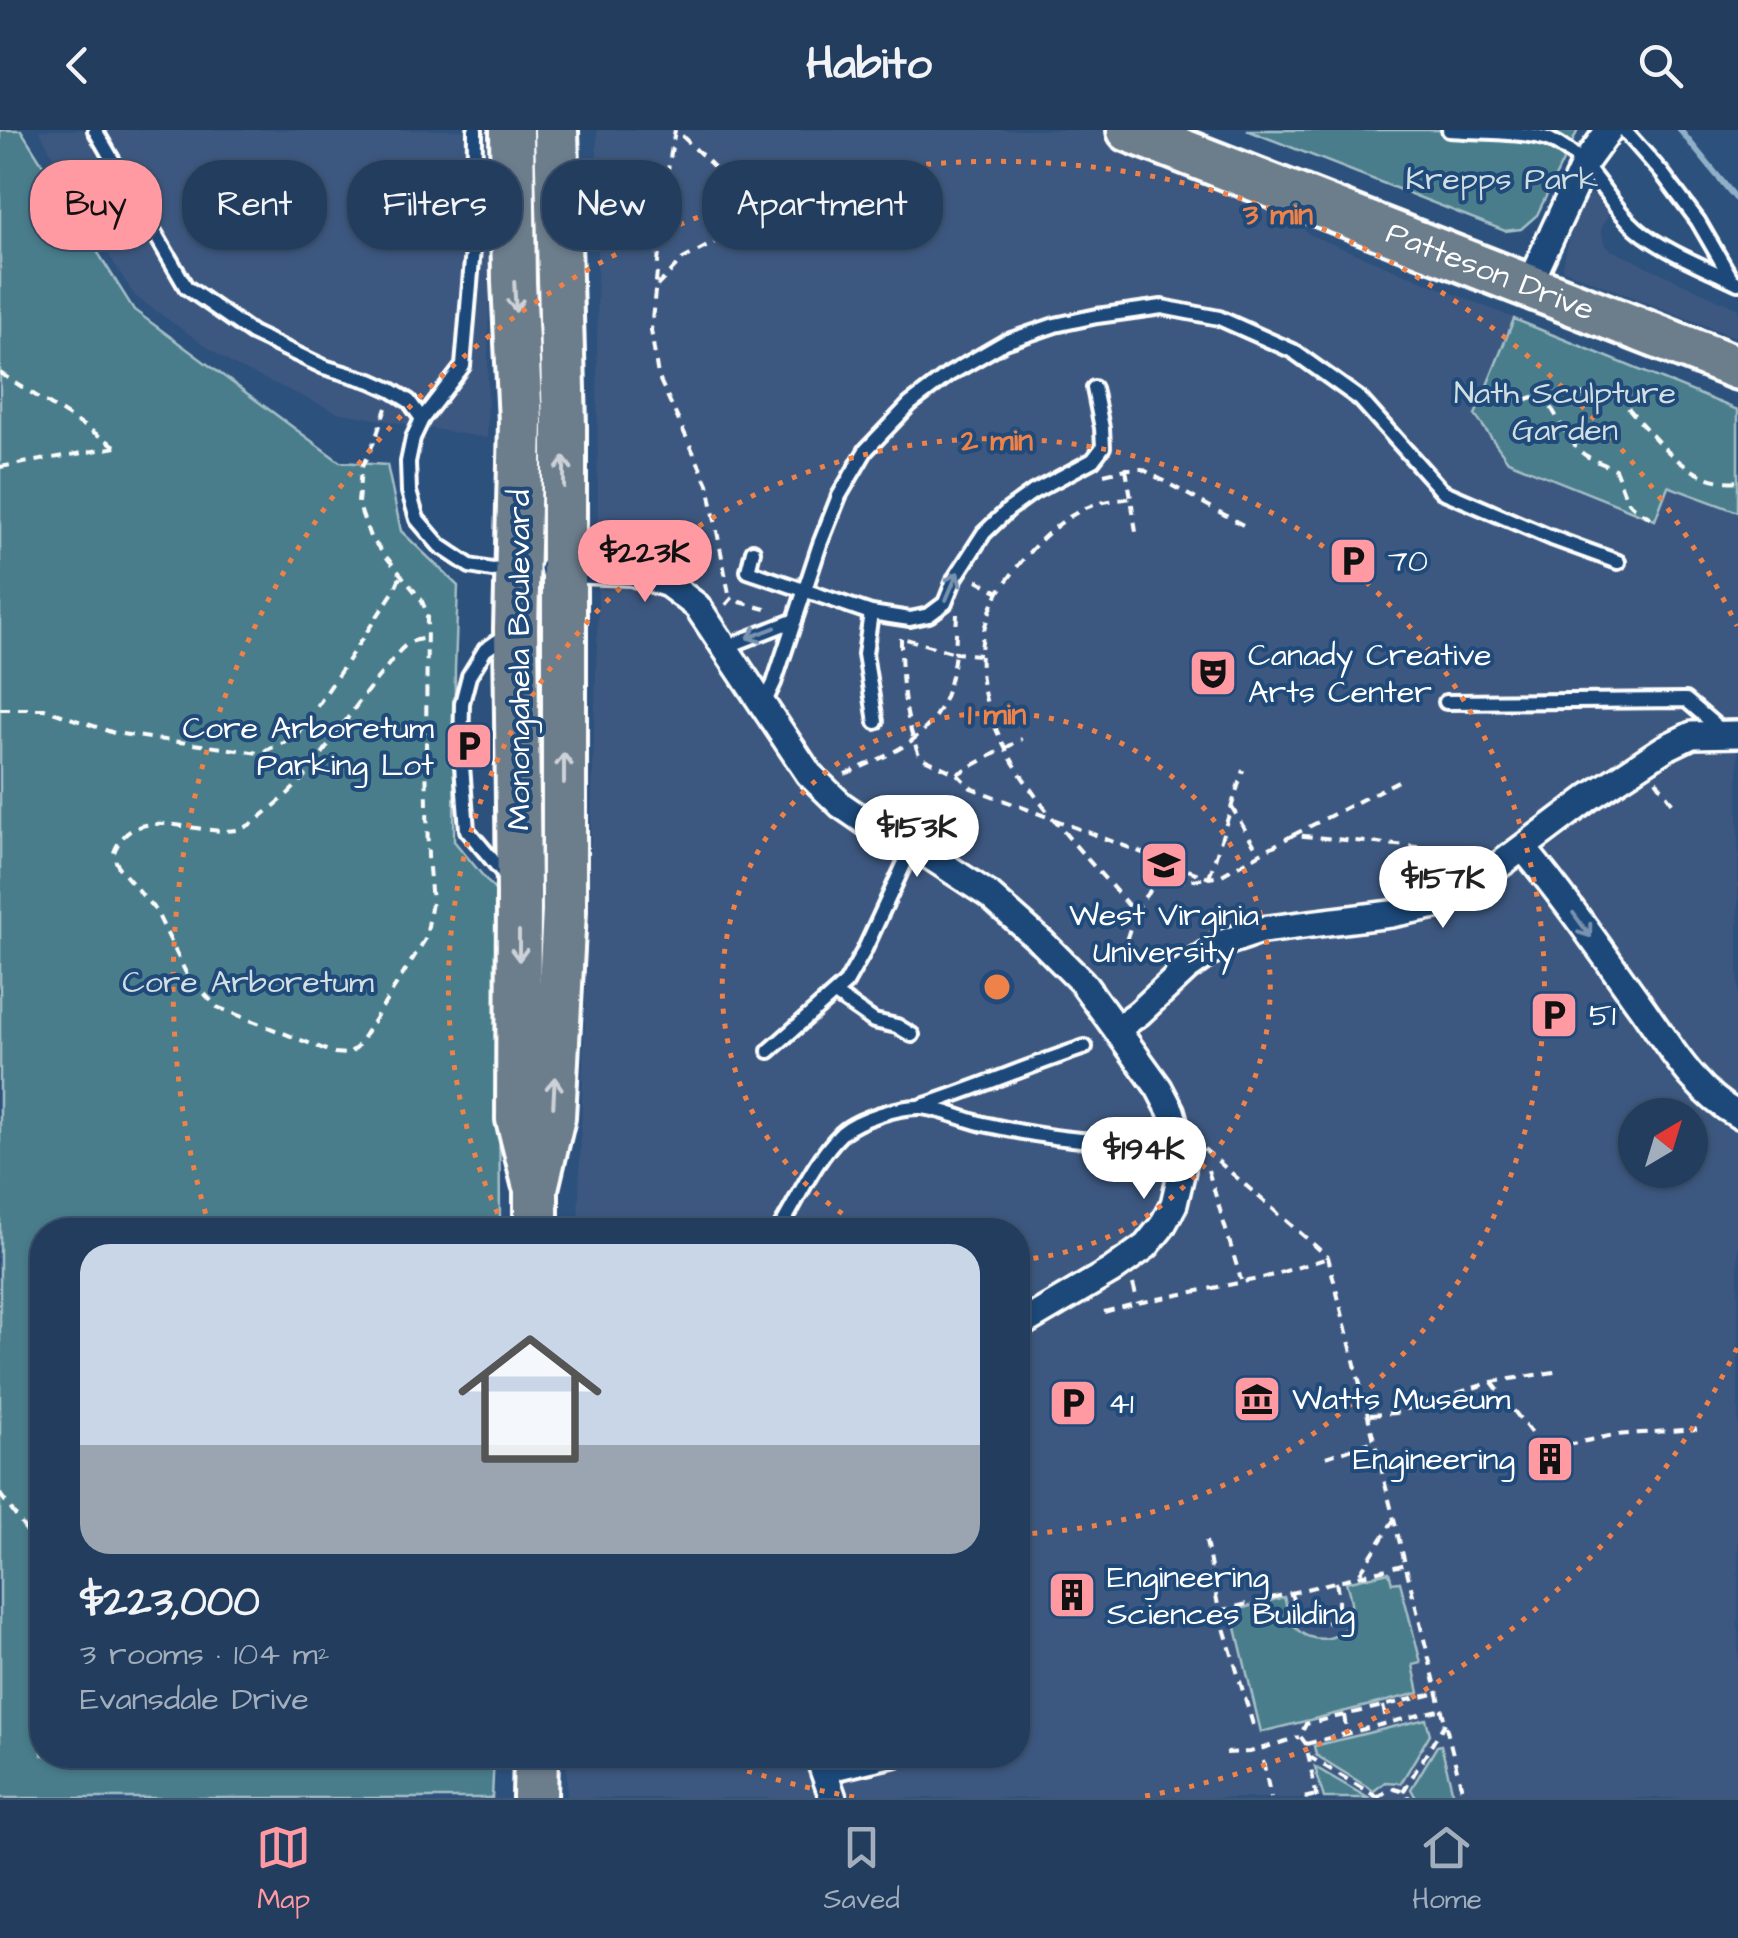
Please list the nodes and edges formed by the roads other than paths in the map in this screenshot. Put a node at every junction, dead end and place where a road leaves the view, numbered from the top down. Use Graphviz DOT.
graph roads {
  1 [pos="95,130"];
  2 [pos="475,130"];
  3 [pos="512,130"];
  4 [pos="556,130"];
  5 [pos="1129,130"];
  6 [pos="1450,130"];
  7 [pos="1609,130"];
  8 [pos="1624,130"];
  9 [pos="1585,163"];
  10 [pos="1736,282"];
  11 [pos="1528,288"];
  12 [pos="1738,368"];
  13 [pos="1094,388"];
  14 [pos="422,419"];
  15 [pos="753,551"];
  16 [pos="1618,562"];
  17 [pos="518,568"];
  18 [pos="563,569"];
  19 [pos="804,592"];
  20 [pos="871,613"];
  21 [pos="796,620"];
  22 [pos="726,648"];
  23 [pos="1446,702"];
  24 [pos="763,706"];
  25 [pos="876,722"];
  26 [pos="1731,734"];
  27 [pos="912,845"];
  28 [pos="1523,848"];
  29 [pos="835,994"];
  30 [pos="1117,1029"];
  31 [pos="912,1035"];
  32 [pos="1085,1048"];
  33 [pos="769,1051"];
  34 [pos="920,1107"];
  35 [pos="1738,1115"];
  36 [pos="1178,1134"];
  37 [pos="536,1188"];
  38 [pos="536,1218"];
  39 [pos="787,1218"];
  40 [pos="1030,1319"];
  41 [pos="536,1768"];
  42 [pos="859,1768"];
  43 [pos="825,1776"];
  44 [pos="535,1798"];
  1 -- 14 [label="lane"];
  2 -- 14 [label="lane"];
  3 -- 17 [label="main road, Monongahela Boulevard, one-way"];
  18 -- 4 [label="main road, Monongahela Boulevard, one-way"];
  5 -- 11 [label="main road, Patteson Drive"];
  6 -- 9 [label="lane"];
  7 -- 9 [label="street"];
  8 -- 10 [label="lane"];
  9 -- 10 [label="lane"];
  9 -- 11 [label="street"];
  11 -- 12 [label="main road, Patteson Drive"];
  20 -- 13 [label="lane, one-way"];
  14 -- 17 [label="lane"];
  15 -- 19 [label="lane"];
  16 -- 19 [label="lane"];
  17 -- 18 [label="street"];
  17 -- 37 [label="main road, Monongahela Boulevard, one-way"];
  18 -- 22 [label="street"];
  37 -- 18 [label="main road, Monongahela Boulevard, one-way"];
  19 -- 20 [label="lane"];
  19 -- 21 [label="lane"];
  20 -- 25 [label="lane"];
  21 -- 22 [label="lane, one-way"];
  21 -- 24 [label="lane"];
  22 -- 24 [label="street"];
  23 -- 26 [label="lane"];
  24 -- 27 [label="street"];
  26 -- 28 [label="street"];
  27 -- 29 [label="lane"];
  27 -- 30 [label="street"];
  28 -- 30 [label="street"];
  28 -- 35 [label="street, one-way"];
  29 -- 31 [label="lane"];
  29 -- 33 [label="lane"];
  30 -- 36 [label="street"];
  32 -- 34 [label="lane"];
  34 -- 36 [label="lane"];
  34 -- 39 [label="lane"];
  36 -- 40 [label="street"];
  37 -- 38 [label="main road, Monongahela Boulevard"];
  41 -- 44 [label="main road"];
  42 -- 43 [label="lane"];
}
